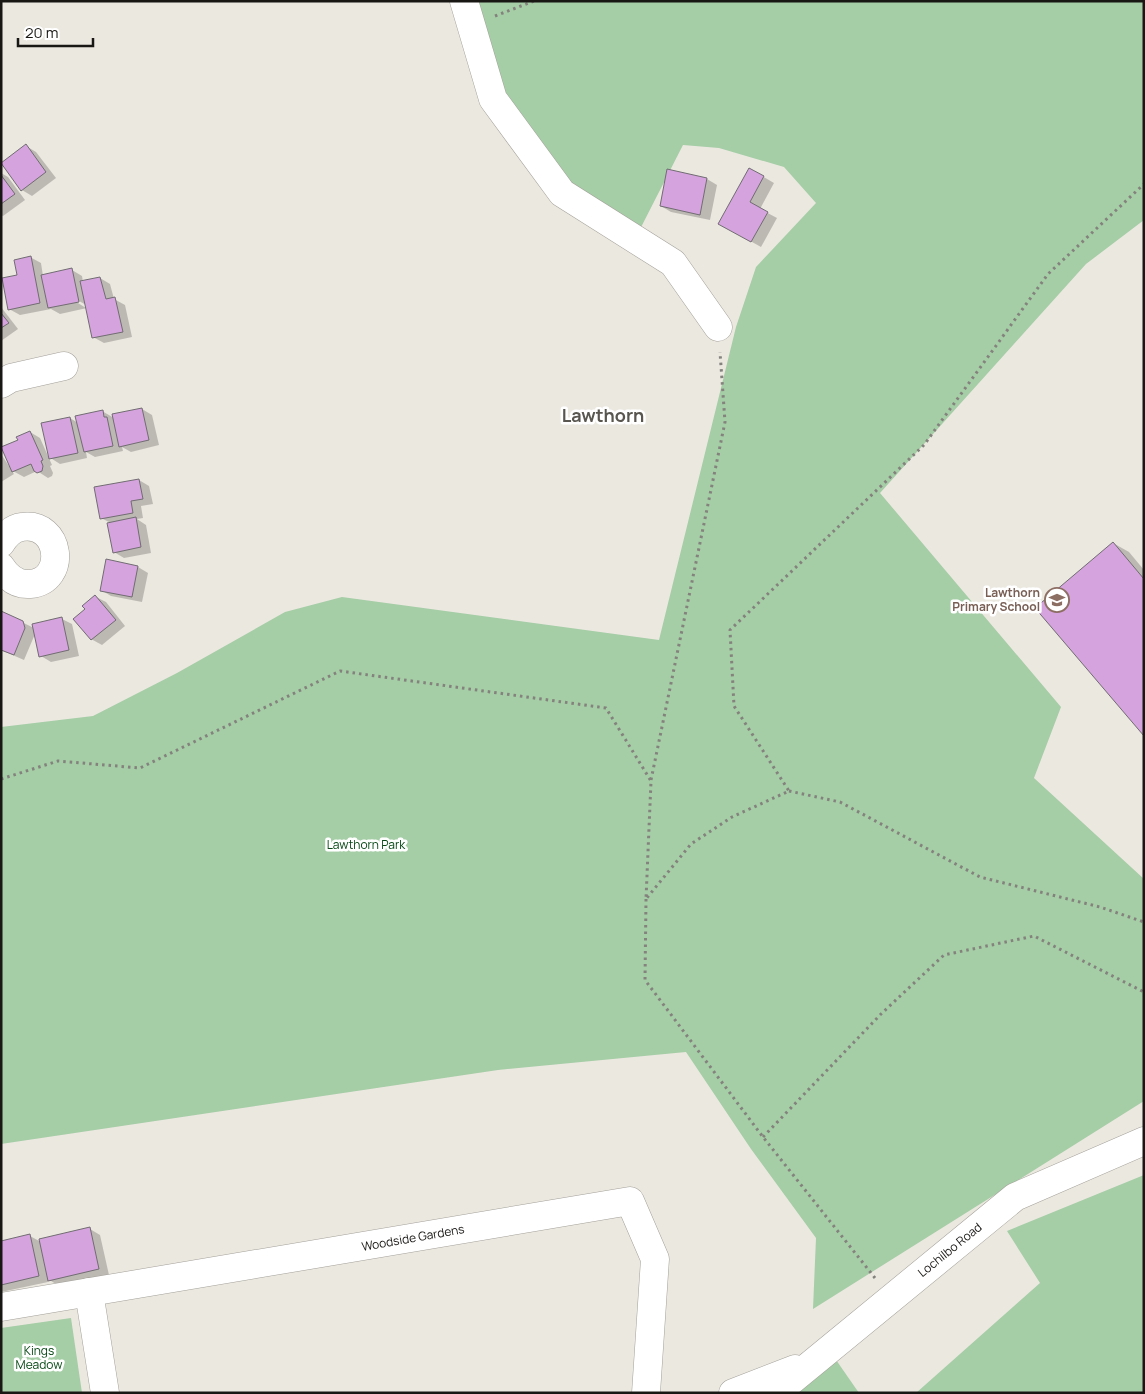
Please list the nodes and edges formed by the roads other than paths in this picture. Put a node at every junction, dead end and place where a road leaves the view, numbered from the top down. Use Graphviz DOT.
graph roads {
  1 [pos="468,13"];
  2 [pos="718,327"];
  3 [pos="64,366"];
  4 [pos="1,384"];
  5 [pos="2,539"];
  6 [pos="1,568"];
  7 [pos="1144,1141"];
  8 [pos="89,1292"];
  9 [pos="1,1307"];
  10 [pos="814,1362"];
  11 [pos="105,1393"];
  12 [pos="646,1393"];
  13 [pos="733,1393"];
  14 [pos="776,1393"];
  1 -- 2 [label="street"];
  3 -- 4 [label="street"];
  5 -- 6 [label="street"];
  7 -- 10 [label="street, Lochilbo Road"];
  8 -- 9 [label="street, Woodside Gardens"];
  8 -- 11 [label="street"];
  8 -- 12 [label="street, Woodside Gardens"];
  10 -- 13 [label="street"];
  10 -- 14 [label="street, Lochilbo Road"];
}
